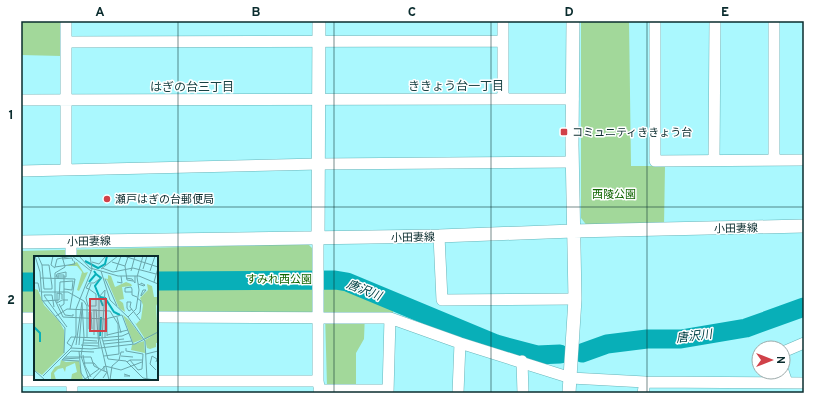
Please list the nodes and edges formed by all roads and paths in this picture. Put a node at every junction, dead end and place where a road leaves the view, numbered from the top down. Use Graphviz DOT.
graph roads {
  1 [pos="66,21"];
  2 [pos="319,21"];
  3 [pos="503,21"];
  4 [pos="573,21"];
  5 [pos="655,21"];
  6 [pos="715,21"];
  7 [pos="774,21"];
  8 [pos="319,41"];
  9 [pos="503,41"];
  10 [pos="66,42"];
  11 [pos="503,99"];
  12 [pos="573,99"];
  13 [pos="21,100"];
  14 [pos="319,100"];
  15 [pos="67,101"];
  16 [pos="714,160"];
  17 [pos="774,160"];
  18 [pos="804,160"];
  19 [pos="572,162"];
  20 [pos="319,164"];
  21 [pos="66,170"];
  22 [pos="21,171"];
  23 [pos="804,226"];
  24 [pos="573,231"];
  25 [pos="439,236"];
  26 [pos="318,238"];
  27 [pos="71,241"];
  28 [pos="21,242"];
  29 [pos="71,256"];
  30 [pos="575,299"];
  31 [pos="318,316"];
  32 [pos="158,317"];
  33 [pos="21,318"];
  34 [pos="34,318"];
  35 [pos="390,318"];
  36 [pos="460,343"];
  37 [pos="804,343"];
  38 [pos="791,349"];
  39 [pos="522,361"];
  40 [pos="571,378"];
  41 [pos="72,380"];
  42 [pos="786,380"];
  43 [pos="21,381"];
  44 [pos="787,383"];
  45 [pos="804,383"];
  46 [pos="319,388"];
  47 [pos="644,388"];
  48 [pos="388,392"];
  49 [pos="72,393"];
  50 [pos="458,393"];
  51 [pos="522,393"];
  52 [pos="569,393"];
  1 -- 10 [label="street"];
  2 -- 8 [label="street"];
  3 -- 9 [label="street"];
  4 -- 12 [label="street"];
  5 -- 16 [label="street"];
  6 -- 16 [label="street"];
  7 -- 17 [label="street"];
  8 -- 9 [label="street"];
  8 -- 10 [label="street"];
  8 -- 14 [label="street"];
  9 -- 11 [label="street"];
  10 -- 15 [label="street"];
  11 -- 12 [label="street"];
  11 -- 14 [label="street"];
  12 -- 19 [label="street"];
  13 -- 15 [label="street"];
  14 -- 15 [label="street"];
  14 -- 20 [label="street"];
  15 -- 21 [label="street"];
  16 -- 17 [label="street"];
  17 -- 18 [label="street"];
  19 -- 20 [label="street"];
  19 -- 24 [label="street"];
  20 -- 21 [label="street"];
  20 -- 26 [label="street"];
  21 -- 22 [label="street"];
  23 -- 24 [label="street, 小田妻線"];
  24 -- 25 [label="street, 小田妻線"];
  24 -- 30 [label="street"];
  25 -- 26 [label="street, 小田妻線"];
  25 -- 30 [label="street"];
  26 -- 27 [label="street, 小田妻線"];
  26 -- 31 [label="street"];
  27 -- 28 [label="street, 小田妻線"];
  27 -- 29 [label="street"];
  30 -- 40 [label="street"];
  31 -- 32 [label="street"];
  31 -- 35 [label="street"];
  31 -- 46 [label="street"];
  33 -- 34 [label="street"];
  35 -- 36 [label="street"];
  35 -- 48 [label="street"];
  36 -- 39 [label="street"];
  36 -- 50 [label="street"];
  37 -- 38 [label="street"];
  39 -- 40 [label="street"];
  39 -- 51 [label="street"];
  40 -- 47 [label="street"];
  40 -- 52 [label="street"];
  41 -- 43 [label="street"];
  41 -- 46 [label="street"];
  41 -- 49 [label="street"];
  42 -- 44 [label="street"];
  44 -- 45 [label="street"];
  44 -- 47 [label="street"];
  46 -- 48 [label="street"];
}
